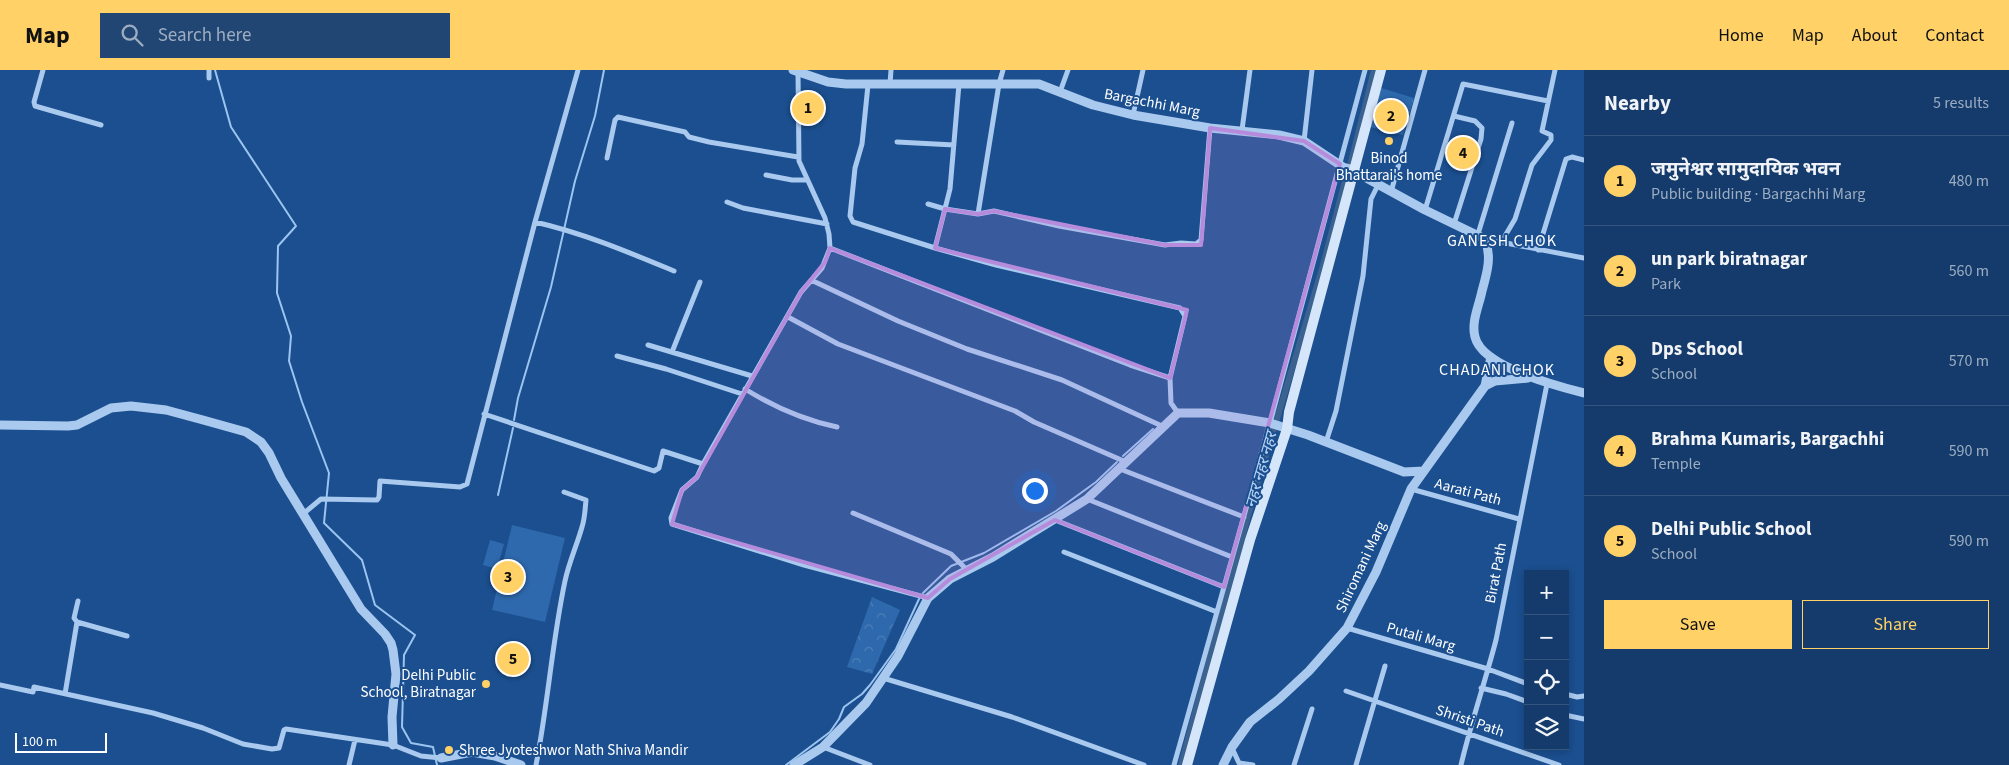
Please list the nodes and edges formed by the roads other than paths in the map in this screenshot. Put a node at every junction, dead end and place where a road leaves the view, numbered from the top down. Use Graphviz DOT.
graph roads {
  1 [pos="43,70"];
  2 [pos="209,70"];
  3 [pos="578,70"];
  4 [pos="891,70"];
  5 [pos="1004,70"];
  6 [pos="1068,70"];
  7 [pos="1143,70"];
  8 [pos="1250,70"];
  9 [pos="1312,70"];
  10 [pos="1365,70"];
  11 [pos="1382,70"];
  12 [pos="1424,70"];
  13 [pos="1555,70"];
  14 [pos="796,71"];
  15 [pos="209,78"];
  16 [pos="959,84"];
  17 [pos="999,84"];
  18 [pos="868,85"];
  19 [pos="890,85"];
  20 [pos="1060,92"];
  21 [pos="1548,101"];
  22 [pos="1133,115"];
  23 [pos="1454,116"];
  24 [pos="1512,123"];
  25 [pos="101,125"];
  26 [pos="1210,128"];
  27 [pos="1242,130"];
  28 [pos="1304,141"];
  29 [pos="897,142"];
  30 [pos="954,145"];
  31 [pos="798,157"];
  32 [pos="607,158"];
  33 [pos="1584,160"];
  34 [pos="1347,168"];
  35 [pos="766,175"];
  36 [pos="807,180"];
  37 [pos="1378,185"];
  38 [pos="1391,192"];
  39 [pos="727,202"];
  40 [pos="928,204"];
  41 [pos="945,209"];
  42 [pos="1425,210"];
  43 [pos="978,214"];
  44 [pos="535,222"];
  45 [pos="827,224"];
  46 [pos="1454,224"];
  47 [pos="1482,237"];
  48 [pos="1502,242"];
  49 [pos="830,248"];
  50 [pos="935,248"];
  51 [pos="1538,250"];
  52 [pos="1584,258"];
  53 [pos="674,272"];
  54 [pos="811,280"];
  55 [pos="700,282"];
  56 [pos="788,317"];
  57 [pos="648,346"];
  58 [pos="672,352"];
  59 [pos="617,356"];
  60 [pos="1491,357"];
  61 [pos="752,376"];
  62 [pos="1170,378"];
  63 [pos="1530,378"];
  64 [pos="1547,384"];
  65 [pos="1484,386"];
  66 [pos="744,392"];
  67 [pos="1584,393"];
  68 [pos="484,414"];
  69 [pos="1178,414"];
  70 [pos="0,425"];
  71 [pos="837,426"];
  72 [pos="1277,426"];
  73 [pos="1164,427"];
  74 [pos="1326,442"];
  75 [pos="703,464"];
  76 [pos="1123,465"];
  77 [pos="1424,471"];
  78 [pos="1404,472"];
  79 [pos="1411,490"];
  80 [pos="564,492"];
  81 [pos="1087,499"];
  82 [pos="853,513"];
  83 [pos="303,514"];
  84 [pos="1244,517"];
  85 [pos="1519,519"];
  86 [pos="1055,520"];
  87 [pos="1064,552"];
  88 [pos="1232,557"];
  89 [pos="967,570"];
  90 [pos="1224,587"];
  91 [pos="928,598"];
  92 [pos="78,601"];
  93 [pos="1217,612"];
  94 [pos="78,622"];
  95 [pos="1347,628"];
  96 [pos="127,636"];
  97 [pos="1385,666"];
  98 [pos="1488,669"];
  99 [pos="883,678"];
  100 [pos="1524,682"];
  101 [pos="0,685"];
  102 [pos="1481,688"];
  103 [pos="1346,691"];
  104 [pos="66,694"];
  105 [pos="1569,695"];
  106 [pos="1584,696"];
  107 [pos="1374,701"];
  108 [pos="1524,701"];
  109 [pos="1312,709"];
  110 [pos="1569,717"];
  111 [pos="1584,719"];
  112 [pos="1468,734"];
  113 [pos="355,740"];
  114 [pos="393,745"];
  115 [pos="823,747"];
  116 [pos="1232,747"];
  117 [pos="438,758"];
  118 [pos="1239,763"];
  119 [pos="349,765"];
  120 [pos="521,765"];
  121 [pos="536,765"];
  122 [pos="794,765"];
  123 [pos="870,765"];
  124 [pos="1144,765"];
  125 [pos="1174,765"];
  126 [pos="1188,765"];
  127 [pos="1223,765"];
  128 [pos="1233,765"];
  129 [pos="1253,765"];
  130 [pos="1294,765"];
  131 [pos="1356,765"];
  132 [pos="1461,765"];
  133 [pos="1559,765"];
  1 -- 25 [label="street"];
  2 -- 15 [label="street"];
  3 -- 44 [label="street"];
  4 -- 19 [label="street"];
  5 -- 17 [label="street"];
  6 -- 20 [label="street"];
  7 -- 22 [label="street"];
  8 -- 27 [label="street"];
  9 -- 28 [label="street"];
  10 -- 34 [label="street"];
  11 -- 34 [label="main road"];
  12 -- 38 [label="street"];
  13 -- 21 [label="street"];
  14 -- 18 [label="street, Bargachhi Marg"];
  14 -- 31 [label="street"];
  16 -- 17 [label="street, Bargachhi Marg"];
  16 -- 19 [label="street, Bargachhi Marg"];
  16 -- 30 [label="street"];
  17 -- 20 [label="street, Bargachhi Marg"];
  17 -- 43 [label="street"];
  18 -- 19 [label="street, Bargachhi Marg"];
  18 -- 50 [label="street"];
  20 -- 22 [label="street, Bargachhi Marg"];
  21 -- 23 [label="street"];
  21 -- 48 [label="street"];
  22 -- 26 [label="street, Bargachhi Marg"];
  23 -- 42 [label="street"];
  23 -- 46 [label="street"];
  24 -- 47 [label="street"];
  26 -- 27 [label="street, Bargachhi Marg"];
  26 -- 43 [label="street"];
  27 -- 28 [label="street, Bargachhi Marg"];
  28 -- 34 [label="street, Bargachhi Marg"];
  29 -- 30 [label="street"];
  30 -- 41 [label="street"];
  31 -- 32 [label="street"];
  31 -- 36 [label="street"];
  33 -- 51 [label="street"];
  34 -- 37 [label="street, Bargachhi Marg"];
  34 -- 72 [label="street"];
  34 -- 72 [label="main road"];
  35 -- 36 [label="street"];
  36 -- 45 [label="street"];
  37 -- 38 [label="street, Bargachhi Marg"];
  37 -- 74 [label="street"];
  38 -- 42 [label="street, Bargachhi Marg"];
  39 -- 45 [label="street"];
  40 -- 41 [label="street"];
  41 -- 43 [label="street"];
  41 -- 50 [label="street"];
  42 -- 46 [label="street, Bargachhi Marg"];
  44 -- 53 [label="street"];
  44 -- 68 [label="street"];
  45 -- 49 [label="street"];
  46 -- 47 [label="street, Bargachhi Marg"];
  47 -- 48 [label="street"];
  47 -- 60 [label="street"];
  48 -- 51 [label="street"];
  49 -- 54 [label="street"];
  49 -- 62 [label="street"];
  50 -- 62 [label="street"];
  51 -- 52 [label="street"];
  54 -- 56 [label="street"];
  54 -- 73 [label="street"];
  55 -- 58 [label="street"];
  56 -- 61 [label="street"];
  56 -- 76 [label="street"];
  57 -- 58 [label="street"];
  58 -- 61 [label="street"];
  59 -- 66 [label="street"];
  60 -- 63 [label="street"];
  60 -- 65 [label="street, Shiromani Marg"];
  61 -- 66 [label="street"];
  62 -- 69 [label="street"];
  63 -- 64 [label="street"];
  63 -- 65 [label="street"];
  64 -- 67 [label="street"];
  64 -- 85 [label="street, Birat Path"];
  65 -- 77 [label="street, Shiromani Marg"];
  66 -- 71 [label="street"];
  66 -- 75 [label="street"];
  68 -- 75 [label="street"];
  68 -- 83 [label="street"];
  69 -- 72 [label="street"];
  69 -- 73 [label="street"];
  70 -- 83 [label="street"];
  72 -- 74 [label="street"];
  72 -- 84 [label="street"];
  72 -- 126 [label="main road"];
  73 -- 76 [label="street"];
  74 -- 78 [label="street"];
  75 -- 91 [label="street"];
  76 -- 81 [label="street"];
  76 -- 84 [label="street"];
  77 -- 78 [label="street"];
  77 -- 79 [label="street, Shiromani Marg"];
  78 -- 79 [label="street"];
  79 -- 85 [label="street, Aarati Path"];
  79 -- 95 [label="street, Shiromani Marg"];
  80 -- 121 [label="street"];
  81 -- 86 [label="street"];
  81 -- 88 [label="street"];
  82 -- 89 [label="street"];
  83 -- 114 [label="street"];
  84 -- 88 [label="street"];
  85 -- 98 [label="street, Birat Path"];
  86 -- 89 [label="street"];
  86 -- 90 [label="street"];
  87 -- 93 [label="street"];
  88 -- 90 [label="street"];
  89 -- 91 [label="street"];
  90 -- 93 [label="street"];
  91 -- 99 [label="street"];
  92 -- 94 [label="street"];
  93 -- 125 [label="street"];
  94 -- 96 [label="street"];
  94 -- 104 [label="street"];
  95 -- 98 [label="street, Putali Marg"];
  95 -- 116 [label="street, Shiromani Marg"];
  97 -- 107 [label="street"];
  98 -- 100 [label="street, Putali Marg"];
  98 -- 102 [label="street, Birat Path"];
  99 -- 115 [label="street"];
  99 -- 124 [label="street"];
  101 -- 104 [label="street"];
  102 -- 108 [label="street"];
  102 -- 112 [label="street, Birat Path"];
  103 -- 107 [label="street, Shristi Path"];
  104 -- 113 [label="street"];
  105 -- 106 [label="street"];
  107 -- 112 [label="street, Shristi Path"];
  107 -- 131 [label="street"];
  109 -- 130 [label="street"];
  110 -- 111 [label="street"];
  112 -- 132 [label="street, Birat Path"];
  112 -- 133 [label="street, Shristi Path"];
  113 -- 114 [label="street"];
  113 -- 119 [label="street"];
  114 -- 117 [label="street"];
  115 -- 122 [label="street"];
  115 -- 123 [label="street"];
  116 -- 118 [label="street"];
  116 -- 127 [label="street, Shiromani Marg"];
  117 -- 120 [label="street"];
  118 -- 128 [label="street"];
  118 -- 129 [label="street"];
}
